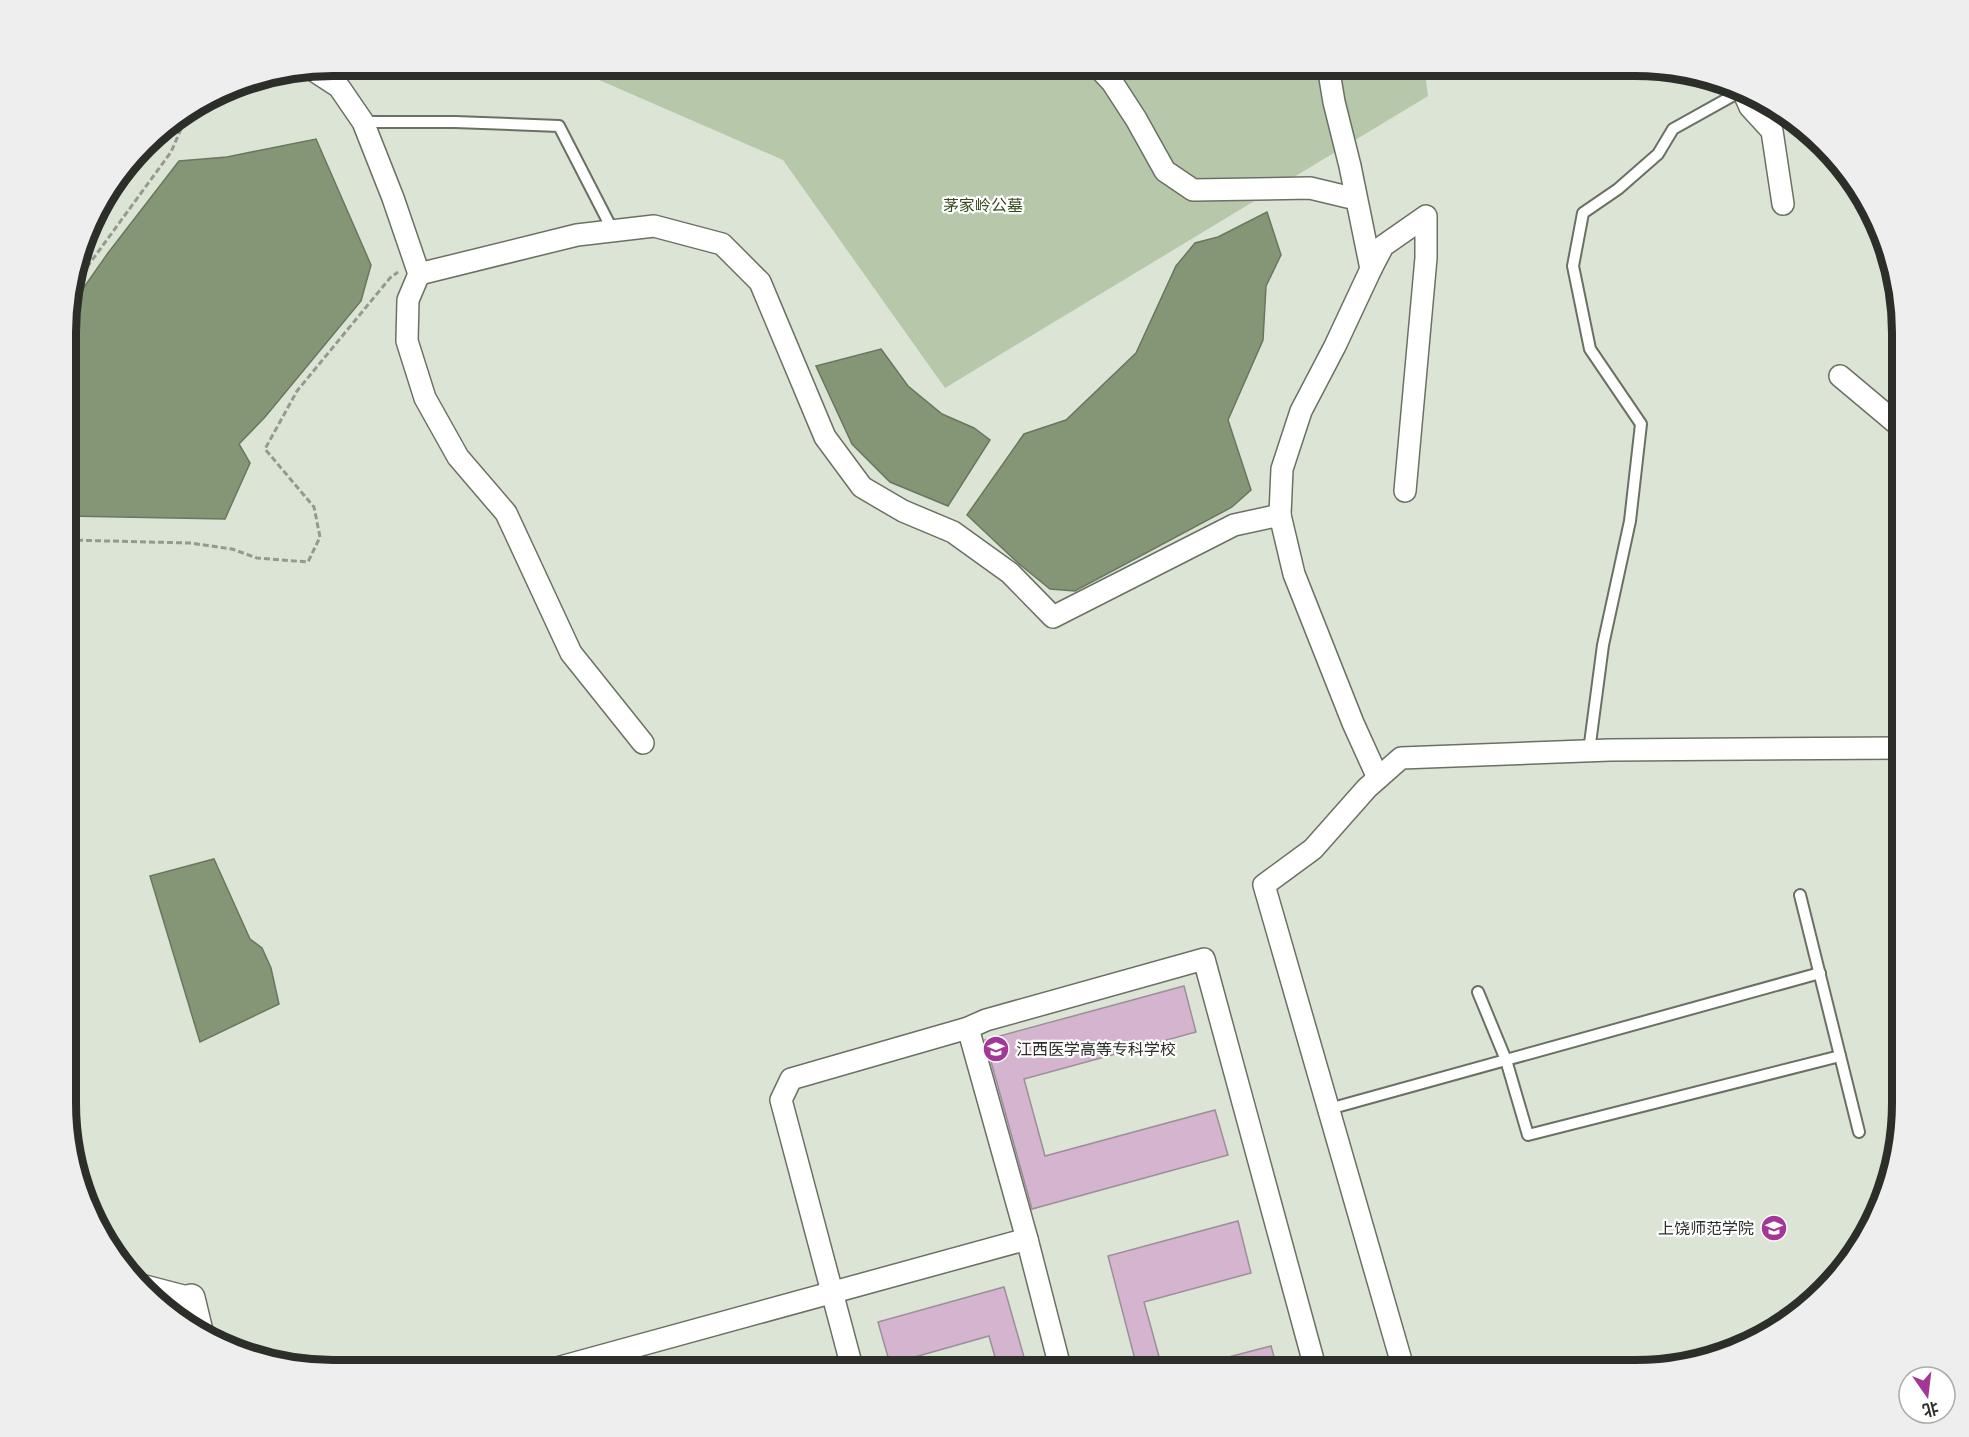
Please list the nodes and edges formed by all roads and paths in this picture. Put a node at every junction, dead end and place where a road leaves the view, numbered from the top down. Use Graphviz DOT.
graph roads {
  1 [pos="1105,76"];
  2 [pos="1330,76"];
  3 [pos="323,77"];
  4 [pos="1732,95"];
  5 [pos="1748,103"];
  6 [pos="363,122"];
  7 [pos="182,126"];
  8 [pos="1356,199"];
  9 [pos="1783,204"];
  10 [pos="613,231"];
  11 [pos="417,267"];
  12 [pos="1371,269"];
  13 [pos="84,271"];
  14 [pos="1840,376"];
  15 [pos="1892,420"];
  16 [pos="1405,491"];
  17 [pos="1280,515"];
  18 [pos="76,540"];
  19 [pos="643,743"];
  20 [pos="1892,748"];
  21 [pos="1588,751"];
  22 [pos="1378,778"];
  23 [pos="1800,895"];
  24 [pos="1820,973"];
  25 [pos="1478,992"];
  26 [pos="968,1028"];
  27 [pos="1840,1056"];
  28 [pos="1506,1060"];
  29 [pos="1329,1109"];
  30 [pos="1858,1132"];
  31 [pos="1027,1239"];
  32 [pos="156,1289"];
  33 [pos="831,1292"];
  34 [pos="191,1298"];
  35 [pos="196,1321"];
  36 [pos="611,1360"];
  37 [pos="850,1360"];
  38 [pos="1058,1360"];
  39 [pos="1313,1360"];
  40 [pos="1401,1360"];
  1 -- 8 [label="street"];
  2 -- 8 [label="street"];
  3 -- 6 [label="street"];
  4 -- 21 [label="lane"];
  5 -- 9 [label="street"];
  6 -- 10 [label="lane"];
  6 -- 11 [label="street"];
  7 -- 13 [label="path"];
  8 -- 12 [label="street"];
  10 -- 11 [label="street"];
  10 -- 17 [label="street"];
  11 -- 18 [label="path"];
  11 -- 19 [label="street"];
  12 -- 16 [label="street"];
  12 -- 17 [label="street"];
  14 -- 15 [label="street"];
  17 -- 22 [label="street"];
  20 -- 21 [label="street"];
  21 -- 22 [label="street"];
  22 -- 29 [label="street"];
  23 -- 24 [label="lane"];
  24 -- 27 [label="lane"];
  24 -- 28 [label="lane"];
  25 -- 28 [label="lane"];
  26 -- 31 [label="street"];
  26 -- 33 [label="street"];
  26 -- 39 [label="street"];
  27 -- 28 [label="lane"];
  27 -- 30 [label="lane"];
  28 -- 29 [label="lane"];
  29 -- 40 [label="street"];
  31 -- 33 [label="street"];
  31 -- 38 [label="street"];
  32 -- 34 [label="street"];
  33 -- 36 [label="street"];
  33 -- 37 [label="street"];
  34 -- 35 [label="street"];
}
